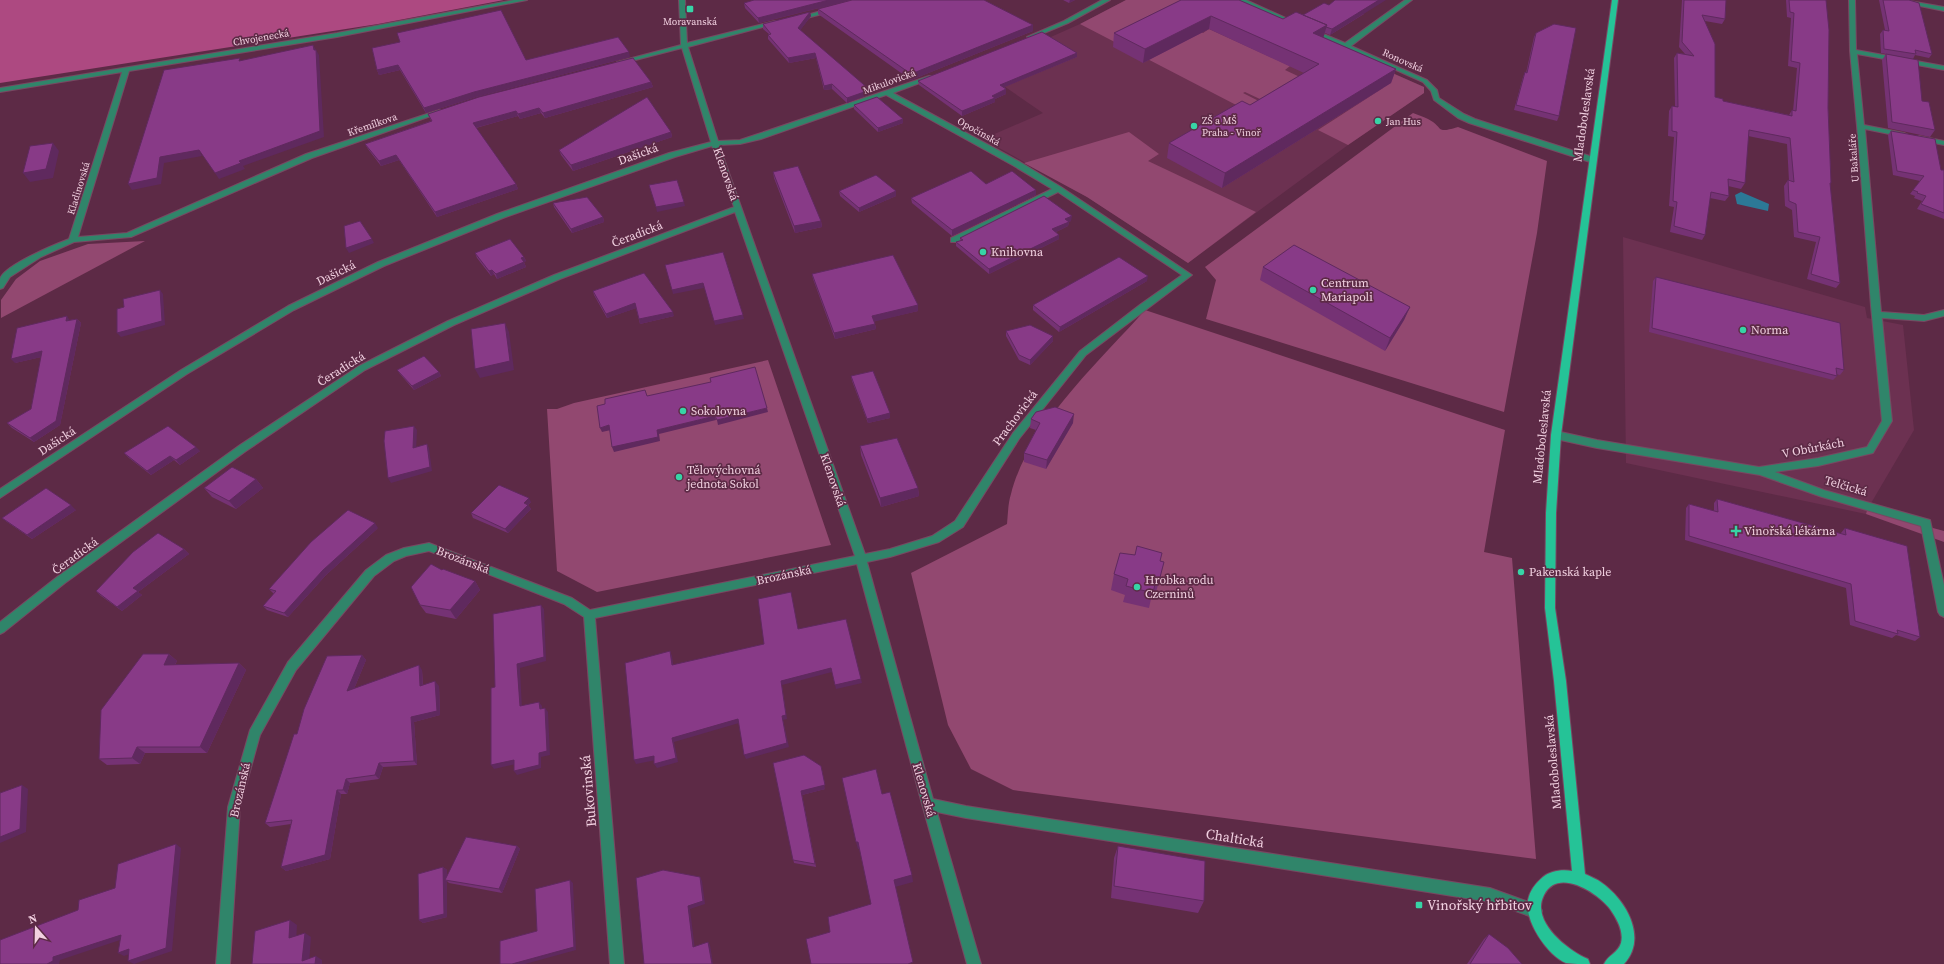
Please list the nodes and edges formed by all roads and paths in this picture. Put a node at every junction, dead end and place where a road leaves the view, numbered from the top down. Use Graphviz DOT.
graph roads {
  1 [pos="524,0"];
  2 [pos="682,0"];
  3 [pos="1107,0"];
  4 [pos="1241,0"];
  5 [pos="1409,0"];
  6 [pos="1615,0"];
  7 [pos="1852,0"];
  8 [pos="1894,0"];
  9 [pos="837,8"];
  10 [pos="1944,9"];
  11 [pos="792,19"];
  12 [pos="785,21"];
  13 [pos="1023,40"];
  14 [pos="684,45"];
  15 [pos="1346,46"];
  16 [pos="1853,51"];
  17 [pos="612,64"];
  18 [pos="1944,68"];
  19 [pos="126,70"];
  20 [pos="937,74"];
  21 [pos="0,90"];
  22 [pos="888,93"];
  23 [pos="449,109"];
  24 [pos="1861,126"];
  25 [pos="715,143"];
  26 [pos="1944,143"];
  27 [pos="1593,160"];
  28 [pos="1058,189"];
  29 [pos="738,208"];
  30 [pos="73,240"];
  31 [pos="954,240"];
  32 [pos="3,274"];
  33 [pos="1188,275"];
  34 [pos="0,286"];
  35 [pos="1944,314"];
  36 [pos="1877,315"];
  37 [pos="1556,435"];
  38 [pos="1760,471"];
  39 [pos="0,494"];
  40 [pos="861,559"];
  41 [pos="1944,612"];
  42 [pos="589,615"];
  43 [pos="0,629"];
  44 [pos="928,804"];
  45 [pos="1579,878"];
  46 [pos="1535,911"];
  47 [pos="223,964"];
  48 [pos="617,964"];
  49 [pos="974,964"];
  50 [pos="1583,964"];
  51 [pos="1611,964"];
  1 -- 19 [label="street, Chvojenecká"];
  2 -- 14 [label="street, Klenovská"];
  3 -- 13 [label="street"];
  4 -- 15 [label="street, Ronovská"];
  5 -- 15 [label="street"];
  6 -- 27 [label="main road, Mladoboleslavská"];
  7 -- 16 [label="street, U Bakaláře"];
  8 -- 10 [label="street"];
  9 -- 11 [label="street"];
  12 -- 14 [label="street"];
  14 -- 17 [label="street"];
  14 -- 25 [label="street, Klenovská"];
  15 -- 27 [label="street, Ronovská"];
  16 -- 18 [label="street"];
  16 -- 24 [label="street, U Bakaláře"];
  19 -- 21 [label="street, Chvojenecká"];
  19 -- 30 [label="street, Kladinovská"];
  20 -- 22 [label="street, Mikulovická"];
  22 -- 25 [label="street, Mikulovická"];
  22 -- 28 [label="street, Opočínská"];
  23 -- 30 [label="street, Křemílkova"];
  24 -- 26 [label="street"];
  24 -- 36 [label="street, U Bakaláře"];
  25 -- 29 [label="street, Klenovská"];
  25 -- 39 [label="street, Dašická"];
  27 -- 37 [label="main road, Mladoboleslavská"];
  28 -- 31 [label="street"];
  28 -- 33 [label="street, Opočínská"];
  29 -- 40 [label="street, Klenovská"];
  29 -- 43 [label="street, Čeradická"];
  30 -- 32 [label="street"];
  32 -- 34 [label="street"];
  33 -- 40 [label="street, Prachovická"];
  35 -- 36 [label="street"];
  36 -- 38 [label="street, V Obůrkách"];
  37 -- 38 [label="street, V Obůrkách"];
  37 -- 45 [label="main road, Mladoboleslavská"];
  38 -- 41 [label="street, Telčická"];
  40 -- 42 [label="street, Brozánská"];
  40 -- 44 [label="street, Klenovská"];
  42 -- 47 [label="street, Brozánská"];
  42 -- 48 [label="street, Bukovinská"];
  44 -- 46 [label="street, Chaltická"];
  44 -- 49 [label="street, Klenovská"];
  45 -- 46 [label="main road"];
  45 -- 51 [label="main road"];
  46 -- 50 [label="main road"];
}
